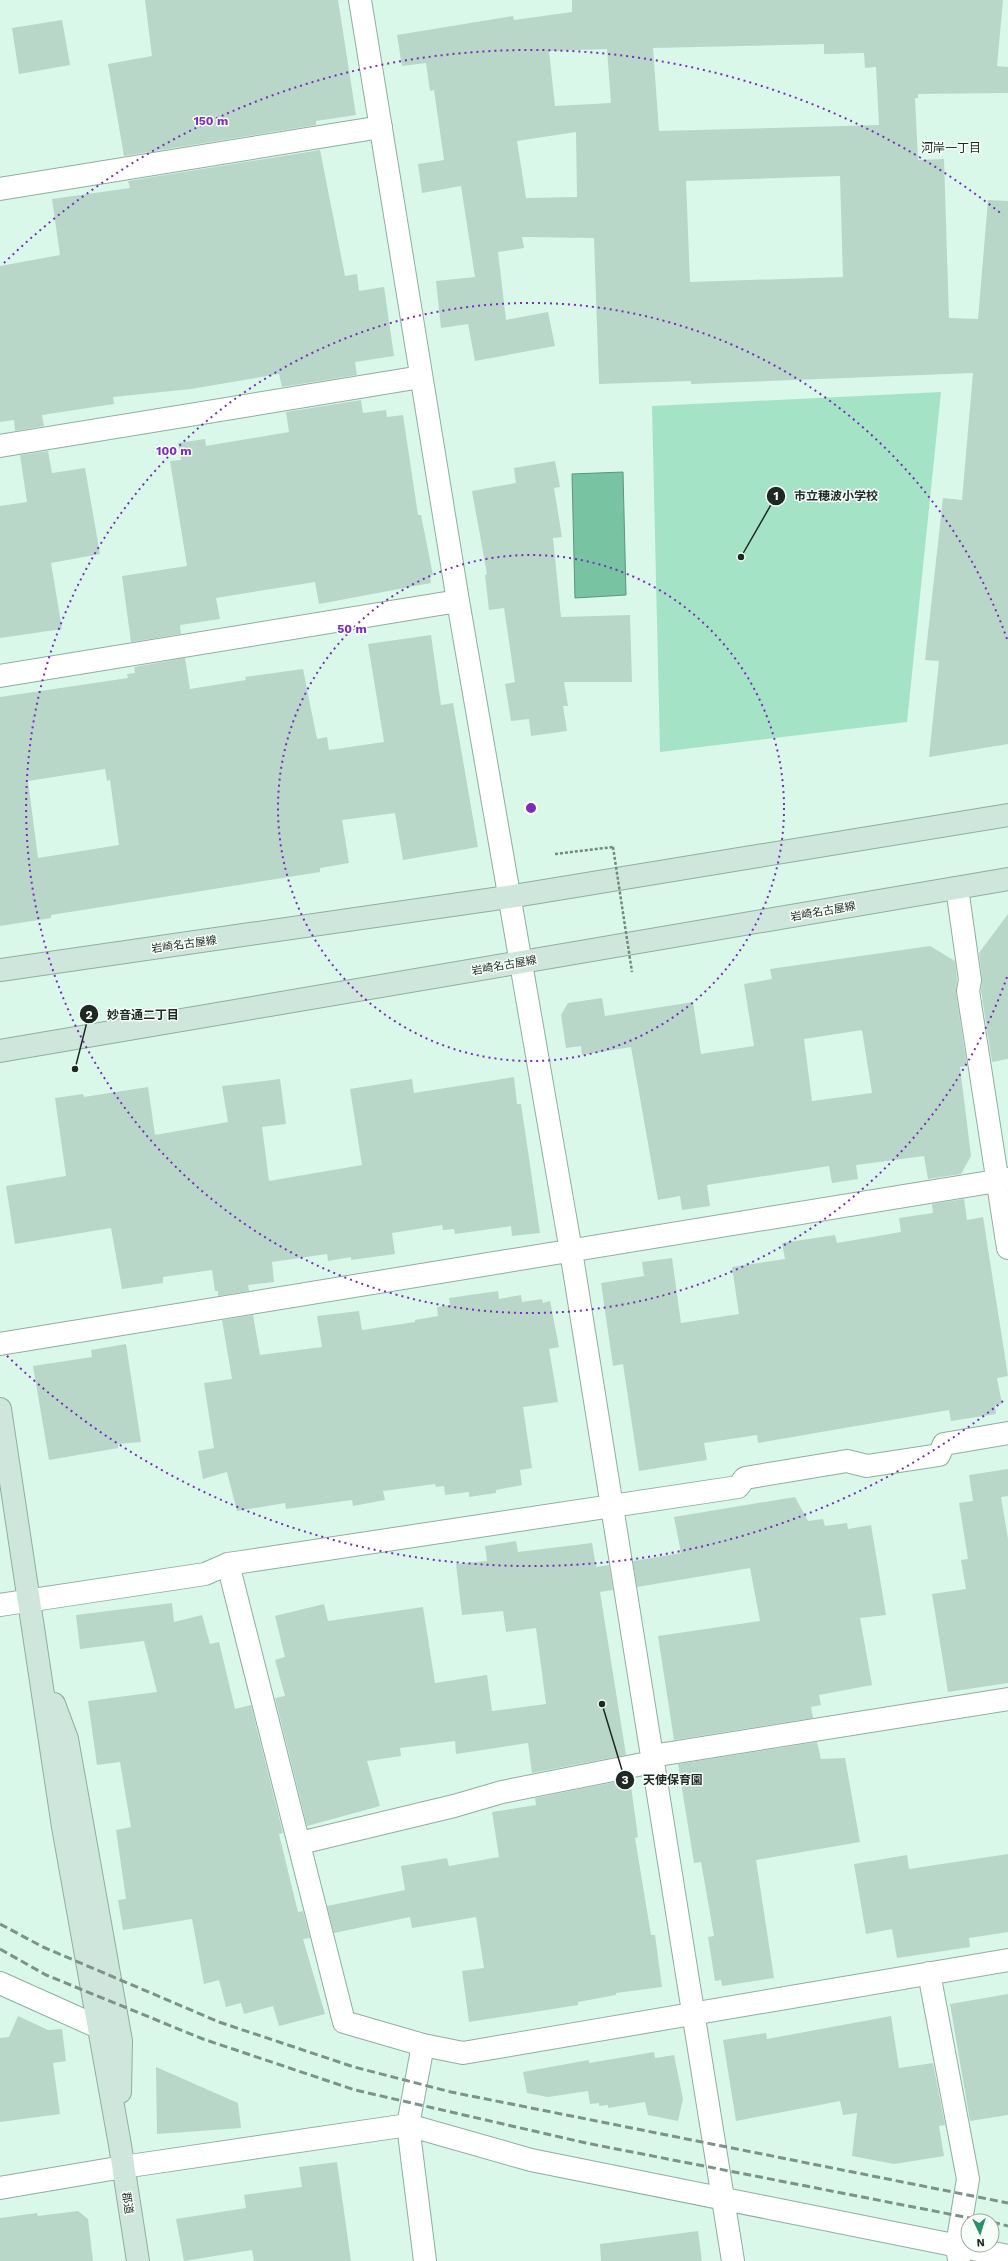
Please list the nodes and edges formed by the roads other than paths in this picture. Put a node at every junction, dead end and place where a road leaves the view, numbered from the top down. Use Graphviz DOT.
graph roads {
  1 [pos="360,0"];
  2 [pos="382,127"];
  3 [pos="0,189"];
  4 [pos="421,377"];
  5 [pos="0,446"];
  6 [pos="458,601"];
  7 [pos="0,676"];
  8 [pos="1008,815"];
  9 [pos="1008,879"];
  10 [pos="957,888"];
  11 [pos="508,897"];
  12 [pos="519,962"];
  13 [pos="0,970"];
  14 [pos="0,1051"];
  15 [pos="1003,1180"];
  16 [pos="1008,1248"];
  17 [pos="571,1251"];
  18 [pos="0,1344"];
  19 [pos="0,1409"];
  20 [pos="1008,1433"];
  21 [pos="611,1506"];
  22 [pos="228,1564"];
  23 [pos="28,1600"];
  24 [pos="0,1605"];
  25 [pos="38,1659"];
  26 [pos="1008,1699"];
  27 [pos="653,1759"];
  28 [pos="300,1843"];
  29 [pos="1008,1960"];
  30 [pos="929,1973"];
  31 [pos="0,1983"];
  32 [pos="694,2015"];
  33 [pos="98,2027"];
  34 [pos="423,2045"];
  35 [pos="408,2125"];
  36 [pos="120,2145"];
  37 [pos="122,2167"];
  38 [pos="0,2188"];
  39 [pos="723,2200"];
  40 [pos="958,2253"];
  41 [pos="1008,2256"];
  42 [pos="138,2261"];
  43 [pos="425,2261"];
  44 [pos="733,2261"];
  1 -- 2 [label="street"];
  2 -- 3 [label="street"];
  2 -- 4 [label="street"];
  4 -- 5 [label="street"];
  4 -- 6 [label="street"];
  6 -- 7 [label="street"];
  6 -- 11 [label="street"];
  8 -- 11 [label="main road, 岩崎名古屋線"];
  9 -- 10 [label="main road, 岩崎名古屋線"];
  10 -- 12 [label="main road, 岩崎名古屋線"];
  10 -- 15 [label="street"];
  11 -- 12 [label="street"];
  11 -- 13 [label="main road, 岩崎名古屋線"];
  12 -- 14 [label="main road, 岩崎名古屋線"];
  12 -- 17 [label="street"];
  15 -- 16 [label="street"];
  15 -- 17 [label="street"];
  17 -- 18 [label="street"];
  17 -- 21 [label="street"];
  19 -- 23 [label="main road"];
  20 -- 21 [label="street"];
  21 -- 22 [label="street"];
  21 -- 27 [label="street"];
  22 -- 23 [label="street"];
  22 -- 28 [label="street"];
  23 -- 24 [label="street"];
  23 -- 25 [label="main road"];
  25 -- 33 [label="main road"];
  25 -- 36 [label="main road"];
  26 -- 27 [label="street"];
  27 -- 28 [label="street"];
  27 -- 32 [label="street"];
  28 -- 34 [label="street"];
  29 -- 30 [label="street"];
  30 -- 32 [label="street"];
  30 -- 40 [label="street"];
  31 -- 33 [label="street"];
  32 -- 34 [label="street"];
  32 -- 39 [label="street"];
  33 -- 36 [label="main road"];
  34 -- 35 [label="street"];
  35 -- 37 [label="street"];
  35 -- 39 [label="street"];
  35 -- 43 [label="street"];
  36 -- 37 [label="main road, 郡道"];
  37 -- 38 [label="street"];
  37 -- 42 [label="main road, 郡道"];
  39 -- 40 [label="street"];
  39 -- 44 [label="street"];
  40 -- 41 [label="street"];
}
